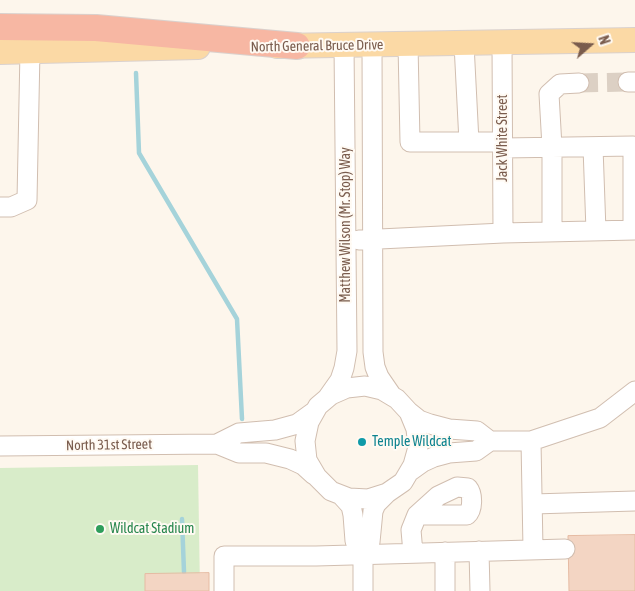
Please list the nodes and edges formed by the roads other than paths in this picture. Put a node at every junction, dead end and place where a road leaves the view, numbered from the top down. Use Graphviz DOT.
graph roads {
  1 [pos="0,27"];
  2 [pos="635,40"];
  3 [pos="502,43"];
  4 [pos="408,44"];
  5 [pos="464,44"];
  6 [pos="344,45"];
  7 [pos="372,45"];
  8 [pos="296,46"];
  9 [pos="30,51"];
  10 [pos="0,52"];
  11 [pos="579,83"];
  12 [pos="469,142"];
  13 [pos="503,145"];
  14 [pos="552,147"];
  15 [pos="593,147"];
  16 [pos="0,207"];
  17 [pos="634,230"];
  18 [pos="596,231"];
  19 [pos="552,232"];
  20 [pos="503,233"];
  21 [pos="346,240"];
  22 [pos="373,240"];
  23 [pos="635,391"];
  24 [pos="392,396"];
  25 [pos="320,405"];
  26 [pos="409,412"];
  27 [pos="490,441"];
  28 [pos="531,441"];
  29 [pos="217,444"];
  30 [pos="0,446"];
  31 [pos="409,472"];
  32 [pos="317,477"];
  33 [pos="387,493"];
  34 [pos="341,495"];
  35 [pos="635,501"];
  36 [pos="533,504"];
  37 [pos="417,515"];
  38 [pos="566,548"];
  39 [pos="533,549"];
  40 [pos="363,551"];
  41 [pos="480,551"];
  42 [pos="412,552"];
  43 [pos="445,552"];
  44 [pos="224,591"];
  45 [pos="362,591"];
  46 [pos="445,591"];
  47 [pos="480,591"];
  1 -- 8 [label="highway"];
  2 -- 3 [label="main road, North General Bruce Drive"];
  3 -- 5 [label="main road, North General Bruce Drive"];
  3 -- 13 [label="street, Jack White Street"];
  4 -- 5 [label="main road, North General Bruce Drive"];
  4 -- 7 [label="main road, North General Bruce Drive"];
  4 -- 12 [label="street"];
  5 -- 12 [label="street"];
  6 -- 7 [label="main road, North General Bruce Drive"];
  6 -- 8 [label="main road, North General Bruce Drive"];
  6 -- 21 [label="street, Matthew Wilson (Mr. Stop) Way"];
  7 -- 22 [label="street, Matthew Wilson (Mr. Stop) Way"];
  8 -- 9 [label="main road, North General Bruce Drive"];
  9 -- 10 [label="main road, North General Bruce Drive"];
  9 -- 16 [label="street"];
  11 -- 14 [label="street"];
  12 -- 13 [label="street"];
  13 -- 14 [label="street"];
  13 -- 20 [label="street, Jack White Street"];
  14 -- 15 [label="street"];
  14 -- 19 [label="street"];
  15 -- 17 [label="street"];
  15 -- 18 [label="street"];
  17 -- 18 [label="street"];
  18 -- 19 [label="street"];
  19 -- 20 [label="street"];
  20 -- 22 [label="street"];
  21 -- 22 [label="street"];
  21 -- 25 [label="street, Matthew Wilson (Mr. Stop) Way"];
  22 -- 24 [label="street, Matthew Wilson (Mr. Stop) Way"];
  23 -- 28 [label="street"];
  24 -- 25 [label="street"];
  24 -- 26 [label="street"];
  25 -- 29 [label="street, North 31st Street"];
  25 -- 32 [label="street"];
  26 -- 27 [label="street"];
  26 -- 31 [label="street"];
  27 -- 28 [label="street"];
  27 -- 31 [label="street"];
  28 -- 36 [label="street"];
  29 -- 30 [label="street, North 31st Street"];
  29 -- 32 [label="street, North 31st Street"];
  31 -- 33 [label="street"];
  32 -- 34 [label="street"];
  33 -- 34 [label="street"];
  33 -- 40 [label="street"];
  34 -- 40 [label="street"];
  35 -- 36 [label="street"];
  36 -- 39 [label="street"];
  37 -- 42 [label="street"];
  38 -- 39 [label="street"];
  39 -- 41 [label="street"];
  40 -- 42 [label="street"];
  40 -- 44 [label="street"];
  40 -- 45 [label="street"];
  41 -- 43 [label="street"];
  41 -- 47 [label="street"];
  42 -- 43 [label="street"];
  43 -- 46 [label="street"];
}
